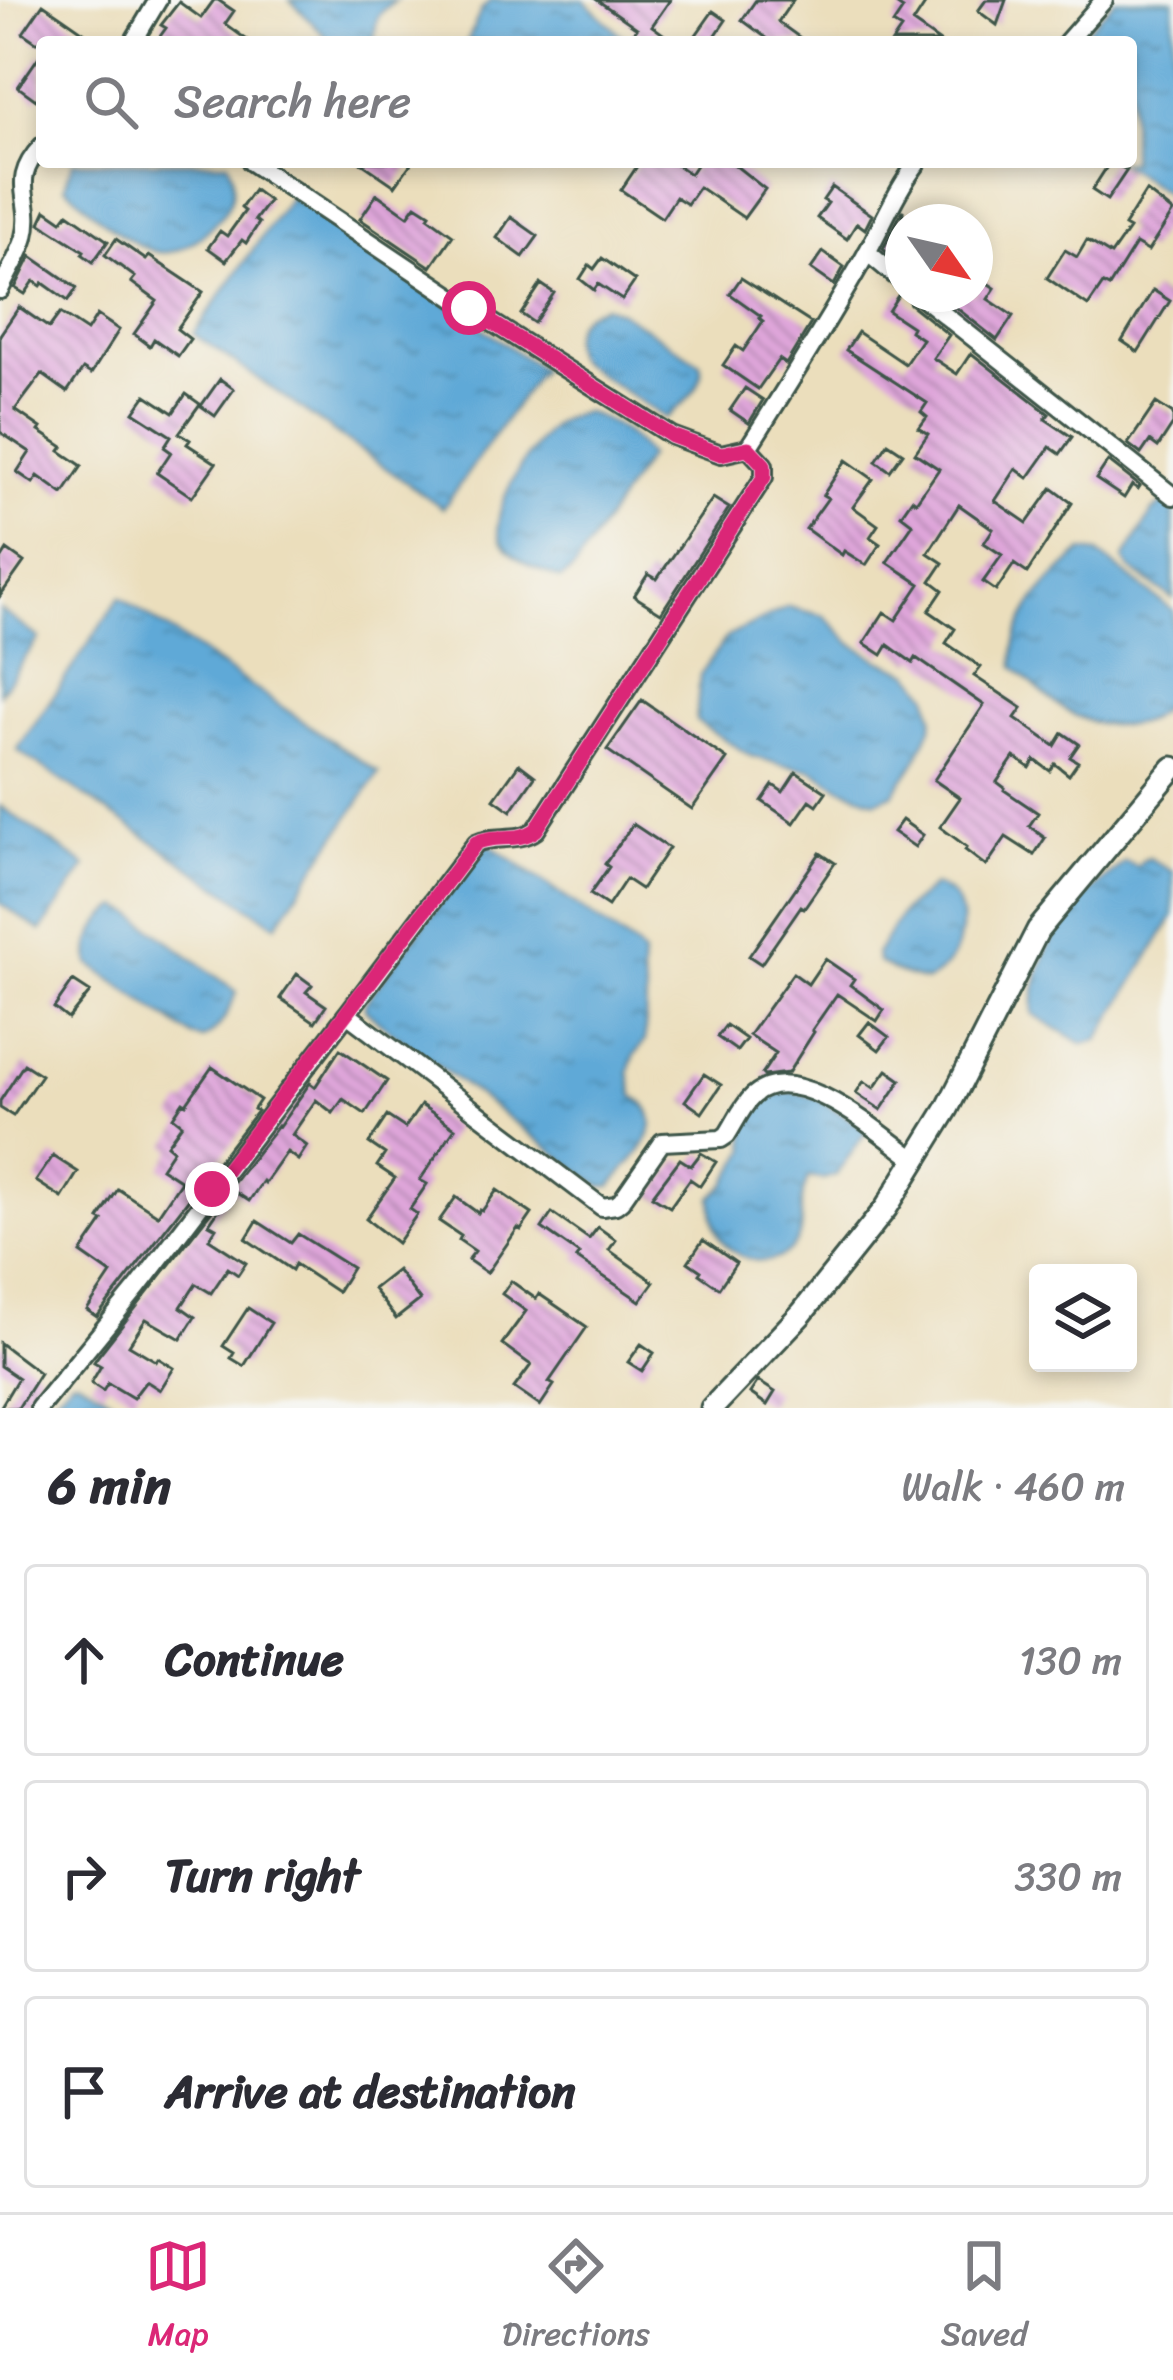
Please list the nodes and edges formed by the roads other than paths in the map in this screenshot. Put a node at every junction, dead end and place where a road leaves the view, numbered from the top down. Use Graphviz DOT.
graph roads {
  1 [pos="158,0"];
  2 [pos="1104,0"];
  3 [pos="137,36"];
  4 [pos="1072,36"];
  5 [pos="36,153"];
  6 [pos="260,168"];
  7 [pos="914,168"];
  8 [pos="867,252"];
  9 [pos="885,267"];
  10 [pos="0,290"];
  11 [pos="941,312"];
  12 [pos="748,448"];
  13 [pos="1173,496"];
  14 [pos="1173,768"];
  15 [pos="347,1015"];
  16 [pos="916,1160"];
  17 [pos="39,1408"];
  18 [pos="712,1408"];
  1 -- 3 [label="street"];
  2 -- 4 [label="street"];
  5 -- 10 [label="street"];
  6 -- 12 [label="street"];
  7 -- 8 [label="street"];
  8 -- 9 [label="street"];
  8 -- 12 [label="street"];
  11 -- 13 [label="street"];
  12 -- 15 [label="street"];
  14 -- 16 [label="street"];
  15 -- 16 [label="street"];
  15 -- 17 [label="street"];
  16 -- 18 [label="street"];
}
